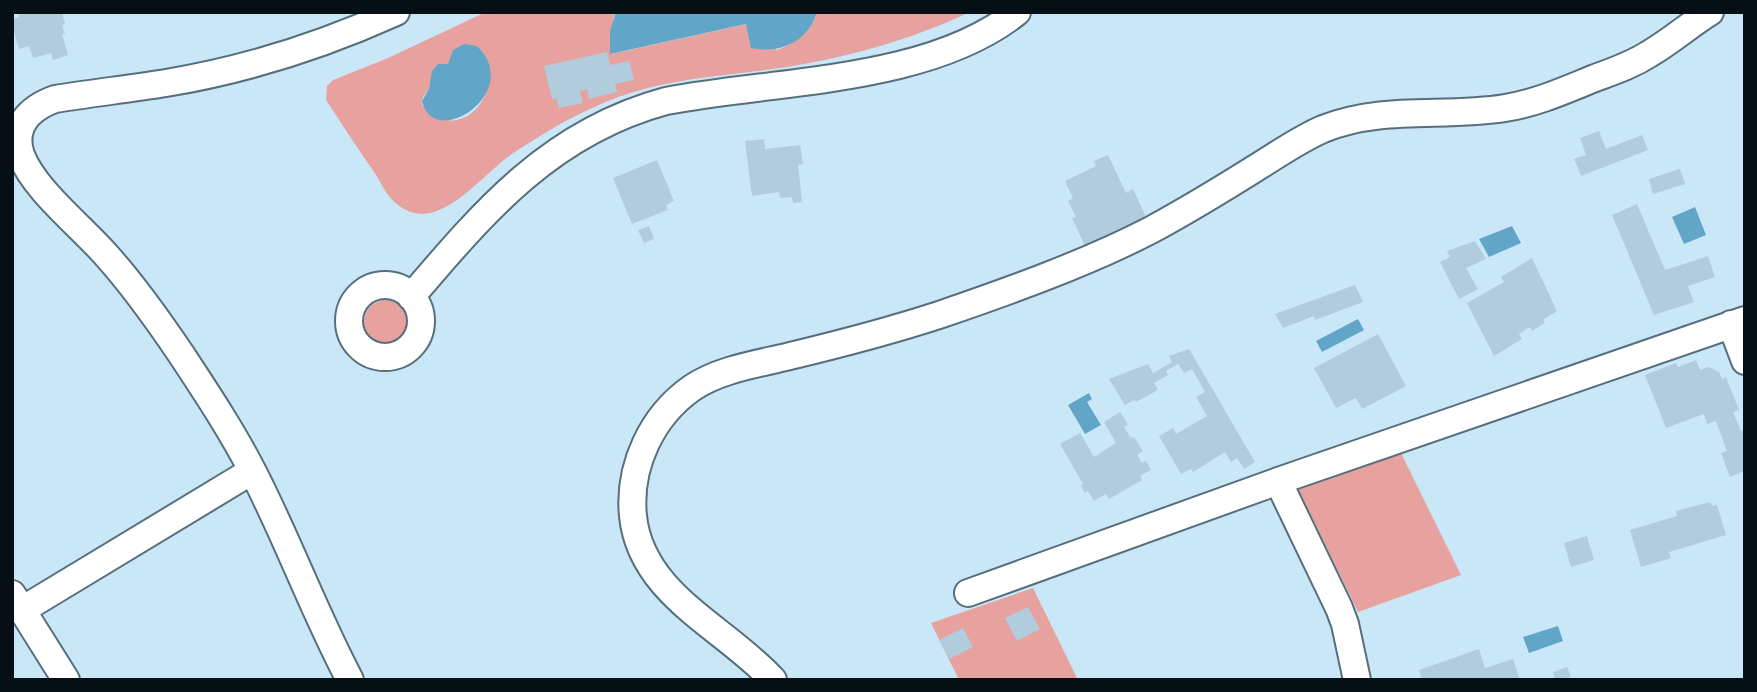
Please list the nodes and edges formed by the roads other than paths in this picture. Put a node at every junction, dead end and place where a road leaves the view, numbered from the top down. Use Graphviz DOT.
graph roads {
  1 [pos="396,12"];
  2 [pos="1017,12"];
  3 [pos="1710,12"];
  4 [pos="411,297"];
  5 [pos="1738,322"];
  6 [pos="1745,361"];
  7 [pos="252,471"];
  8 [pos="1278,481"];
  9 [pos="968,593"];
  10 [pos="17,602"];
  11 [pos="66,680"];
  12 [pos="350,680"];
  13 [pos="773,680"];
  14 [pos="1357,680"];
  1 -- 7 [label="street"];
  2 -- 4 [label="street"];
  3 -- 13 [label="street"];
  5 -- 6 [label="street"];
  5 -- 8 [label="street"];
  7 -- 10 [label="street"];
  7 -- 12 [label="street"];
  8 -- 9 [label="street"];
  8 -- 14 [label="street"];
  10 -- 11 [label="street"];
}
